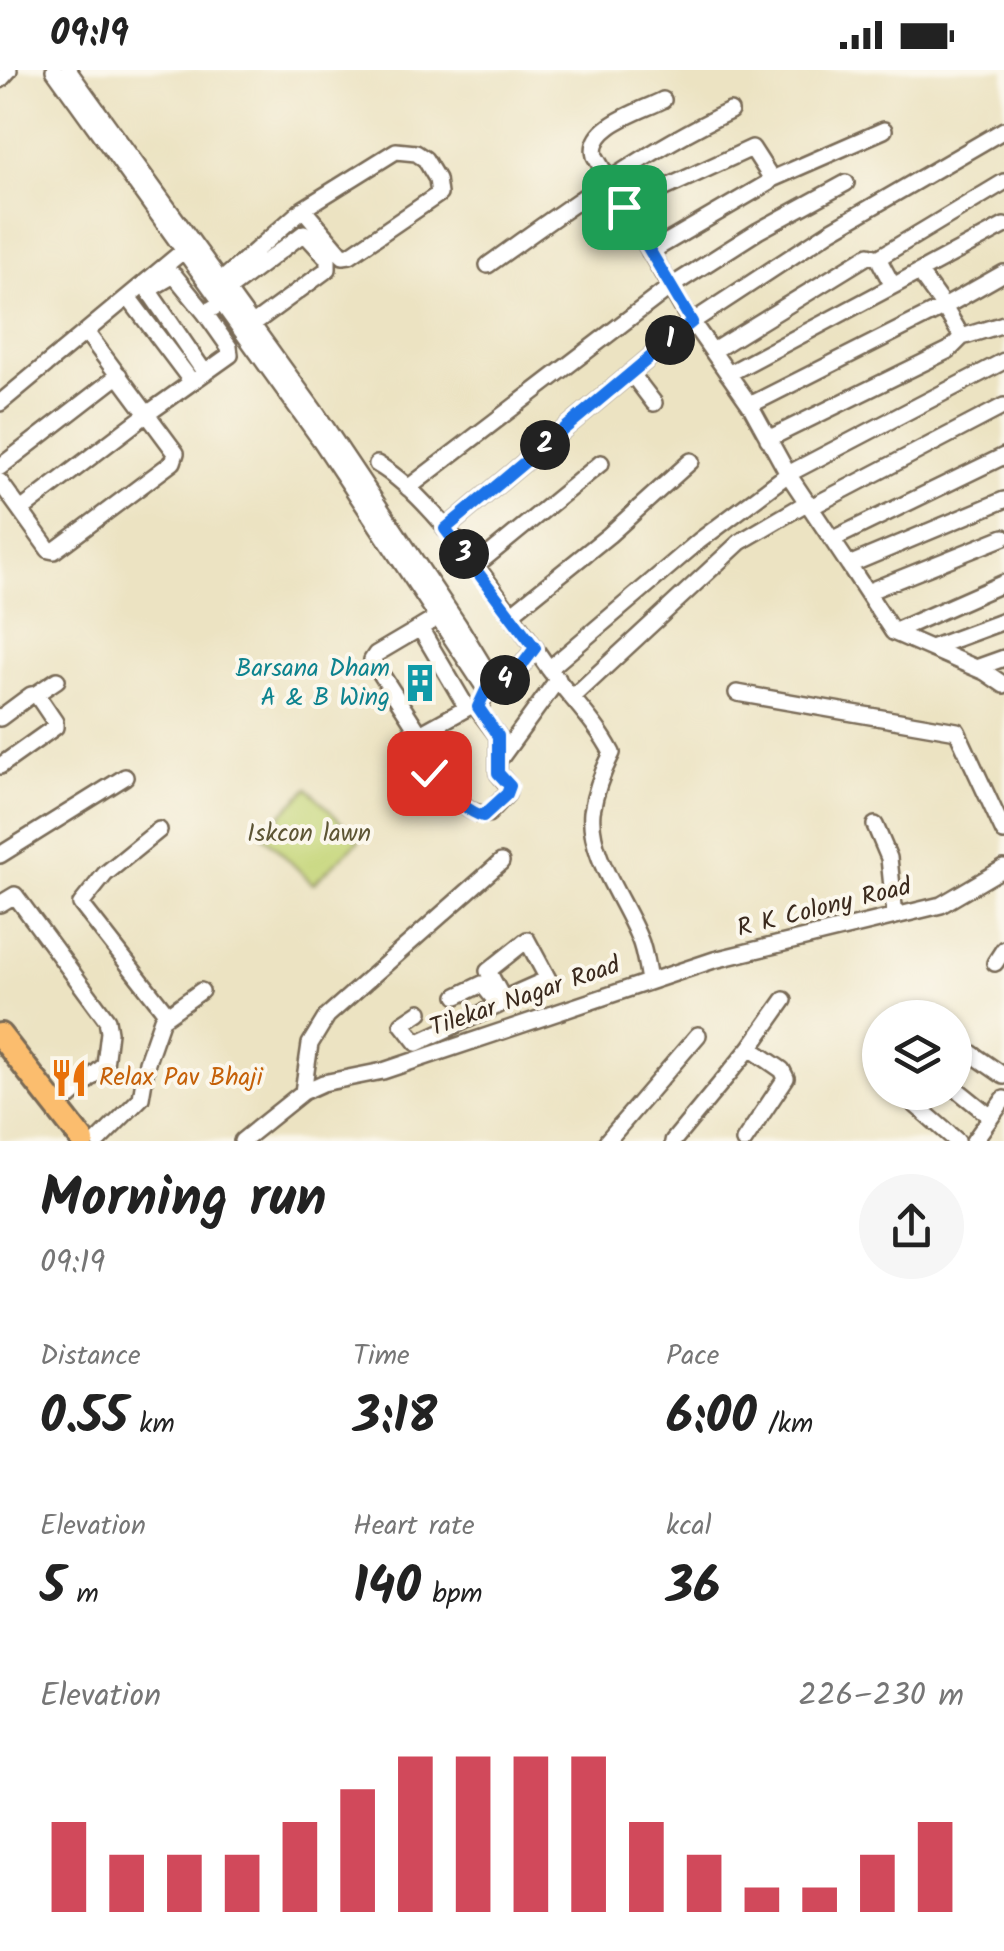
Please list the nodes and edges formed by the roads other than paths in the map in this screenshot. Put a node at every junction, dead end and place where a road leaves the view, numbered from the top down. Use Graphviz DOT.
graph roads {
  1 [pos="8,70"];
  2 [pos="54,70"];
  3 [pos="68,70"];
  4 [pos="0,80"];
  5 [pos="664,100"];
  6 [pos="730,111"];
  7 [pos="884,130"];
  8 [pos="1004,130"];
  9 [pos="120,150"];
  10 [pos="608,178"];
  11 [pos="772,179"];
  12 [pos="1004,182"];
  13 [pos="846,183"];
  14 [pos="624,207"];
  15 [pos="303,209"];
  16 [pos="1004,226"];
  17 [pos="190,246"];
  18 [pos="650,252"];
  19 [pos="878,258"];
  20 [pos="488,265"];
  21 [pos="919,272"];
  22 [pos="1004,273"];
  23 [pos="892,286"];
  24 [pos="670,287"];
  25 [pos="224,291"];
  26 [pos="128,298"];
  27 [pos="944,307"];
  28 [pos="206,314"];
  29 [pos="692,322"];
  30 [pos="253,324"];
  31 [pos="1004,324"];
  32 [pos="86,332"];
  33 [pos="962,338"];
  34 [pos="712,352"];
  35 [pos="1004,361"];
  36 [pos="631,373"];
  37 [pos="728,374"];
  38 [pos="119,375"];
  39 [pos="198,378"];
  40 [pos="0,403"];
  41 [pos="654,403"];
  42 [pos="750,405"];
  43 [pos="1004,406"];
  44 [pos="148,414"];
  45 [pos="768,439"];
  46 [pos="1004,456"];
  47 [pos="691,462"];
  48 [pos="377,464"];
  49 [pos="601,464"];
  50 [pos="0,467"];
  51 [pos="788,474"];
  52 [pos="0,482"];
  53 [pos="408,488"];
  54 [pos="1004,500"];
  55 [pos="810,504"];
  56 [pos="21,510"];
  57 [pos="445,529"];
  58 [pos="1004,536"];
  59 [pos="833,539"];
  60 [pos="849,565"];
  61 [pos="474,566"];
  62 [pos="1004,583"];
  63 [pos="867,592"];
  64 [pos="444,613"];
  65 [pos="511,614"];
  66 [pos="1004,622"];
  67 [pos="420,628"];
  68 [pos="893,632"];
  69 [pos="535,648"];
  70 [pos="930,648"];
  71 [pos="1004,658"];
  72 [pos="976,668"];
  73 [pos="553,674"];
  74 [pos="58,680"];
  75 [pos="1004,686"];
  76 [pos="490,687"];
  77 [pos="737,693"];
  78 [pos="36,694"];
  79 [pos="572,697"];
  80 [pos="0,718"];
  81 [pos="415,727"];
  82 [pos="502,756"];
  83 [pos="0,766"];
  84 [pos="126,777"];
  85 [pos="875,825"];
  86 [pos="159,830"];
  87 [pos="1004,832"];
  88 [pos="0,855"];
  89 [pos="501,862"];
  90 [pos="1004,868"];
  91 [pos="0,904"];
  92 [pos="895,916"];
  93 [pos="649,981"];
  94 [pos="201,991"];
  95 [pos="513,994"];
  96 [pos="458,996"];
  97 [pos="784,1000"];
  98 [pos="420,1012"];
  99 [pos="167,1014"];
  100 [pos="455,1025"];
  101 [pos="524,1025"];
  102 [pos="0,1034"];
  103 [pos="698,1035"];
  104 [pos="464,1044"];
  105 [pos="750,1048"];
  106 [pos="972,1054"];
  107 [pos="1004,1076"];
  108 [pos="302,1092"];
  109 [pos="1004,1099"];
  110 [pos="972,1102"];
  111 [pos="57,1108"];
  112 [pos="921,1110"];
  113 [pos="991,1118"];
  114 [pos="83,1141"];
  115 [pos="98,1141"];
  116 [pos="242,1141"];
  117 [pos="607,1141"];
  118 [pos="673,1141"];
  119 [pos="744,1141"];
  120 [pos="957,1141"];
  121 [pos="974,1141"];
  1 -- 4 [label="street"];
  2 -- 9 [label="street"];
  3 -- 9 [label="street"];
  5 -- 10 [label="street"];
  6 -- 10 [label="street"];
  7 -- 11 [label="street"];
  8 -- 29 [label="street"];
  9 -- 17 [label="street"];
  10 -- 14 [label="street"];
  10 -- 20 [label="street"];
  11 -- 14 [label="street"];
  11 -- 18 [label="street"];
  12 -- 19 [label="street"];
  13 -- 24 [label="street"];
  14 -- 18 [label="street"];
  15 -- 15 [label="street"];
  15 -- 25 [label="street"];
  16 -- 21 [label="street"];
  17 -- 25 [label="street"];
  17 -- 26 [label="street"];
  18 -- 24 [label="street"];
  19 -- 23 [label="street"];
  19 -- 34 [label="street"];
  21 -- 23 [label="street"];
  21 -- 27 [label="street"];
  22 -- 27 [label="street"];
  23 -- 37 [label="street"];
  24 -- 29 [label="street"];
  24 -- 53 [label="street"];
  25 -- 28 [label="street"];
  25 -- 30 [label="street"];
  25 -- 30 [label="street"];
  25 -- 64 [label="street"];
  26 -- 32 [label="street"];
  26 -- 39 [label="street"];
  27 -- 33 [label="street"];
  27 -- 42 [label="street"];
  28 -- 39 [label="street"];
  28 -- 39 [label="street"];
  29 -- 34 [label="street"];
  29 -- 36 [label="street"];
  30 -- 64 [label="street"];
  31 -- 33 [label="street"];
  32 -- 38 [label="street"];
  32 -- 40 [label="street"];
  33 -- 45 [label="street"];
  34 -- 37 [label="street"];
  35 -- 51 [label="street"];
  36 -- 41 [label="street"];
  36 -- 57 [label="street"];
  37 -- 42 [label="street"];
  38 -- 44 [label="street"];
  38 -- 50 [label="street"];
  39 -- 44 [label="street"];
  42 -- 45 [label="street"];
  43 -- 55 [label="street"];
  44 -- 56 [label="street"];
  44 -- 56 [label="street"];
  45 -- 51 [label="street"];
  46 -- 59 [label="street"];
  47 -- 65 [label="street"];
  48 -- 53 [label="street, Tilekar Nagar Road"];
  49 -- 61 [label="street"];
  51 -- 55 [label="street"];
  51 -- 73 [label="street"];
  52 -- 56 [label="street"];
  53 -- 57 [label="street, Tilekar Nagar Road"];
  54 -- 60 [label="street"];
  55 -- 59 [label="street"];
  55 -- 79 [label="street"];
  57 -- 61 [label="street, Tilekar Nagar Road"];
  58 -- 63 [label="street"];
  59 -- 60 [label="street"];
  60 -- 63 [label="street"];
  61 -- 65 [label="street, Tilekar Nagar Road"];
  62 -- 68 [label="street"];
  63 -- 68 [label="street"];
  64 -- 67 [label="street"];
  64 -- 76 [label="street"];
  65 -- 69 [label="street, Tilekar Nagar Road"];
  66 -- 70 [label="street"];
  67 -- 81 [label="street"];
  67 -- 81 [label="street"];
  68 -- 70 [label="street"];
  69 -- 73 [label="street, Tilekar Nagar Road"];
  69 -- 76 [label="street"];
  70 -- 72 [label="street"];
  71 -- 72 [label="street"];
  72 -- 75 [label="street"];
  73 -- 79 [label="street, Tilekar Nagar Road"];
  73 -- 82 [label="street"];
  74 -- 78 [label="street"];
  76 -- 81 [label="street"];
  77 -- 87 [label="street"];
  78 -- 80 [label="street"];
  78 -- 83 [label="street"];
  79 -- 93 [label="street, Tilekar Nagar Road"];
  84 -- 88 [label="street"];
  85 -- 92 [label="street"];
  86 -- 99 [label="street"];
  89 -- 108 [label="street"];
  90 -- 92 [label="street, R K Colony Road"];
  91 -- 111 [label="street"];
  92 -- 93 [label="street, R K Colony Road"];
  93 -- 101 [label="street, Tilekar Nagar Road"];
  94 -- 99 [label="street"];
  95 -- 101 [label="street"];
  96 -- 100 [label="street"];
  97 -- 105 [label="street"];
  98 -- 100 [label="street"];
  99 -- 115 [label="street"];
  100 -- 104 [label="street"];
  101 -- 104 [label="street, Tilekar Nagar Road"];
  102 -- 111 [label="highway"];
  103 -- 117 [label="street"];
  104 -- 108 [label="street, Tilekar Nagar Road"];
  105 -- 118 [label="street"];
  105 -- 119 [label="street"];
  106 -- 107 [label="street"];
  108 -- 116 [label="street, Tilekar Nagar Road"];
  109 -- 113 [label="street"];
  110 -- 113 [label="street"];
  111 -- 114 [label="highway"];
  112 -- 120 [label="street"];
  113 -- 121 [label="street"];
}
